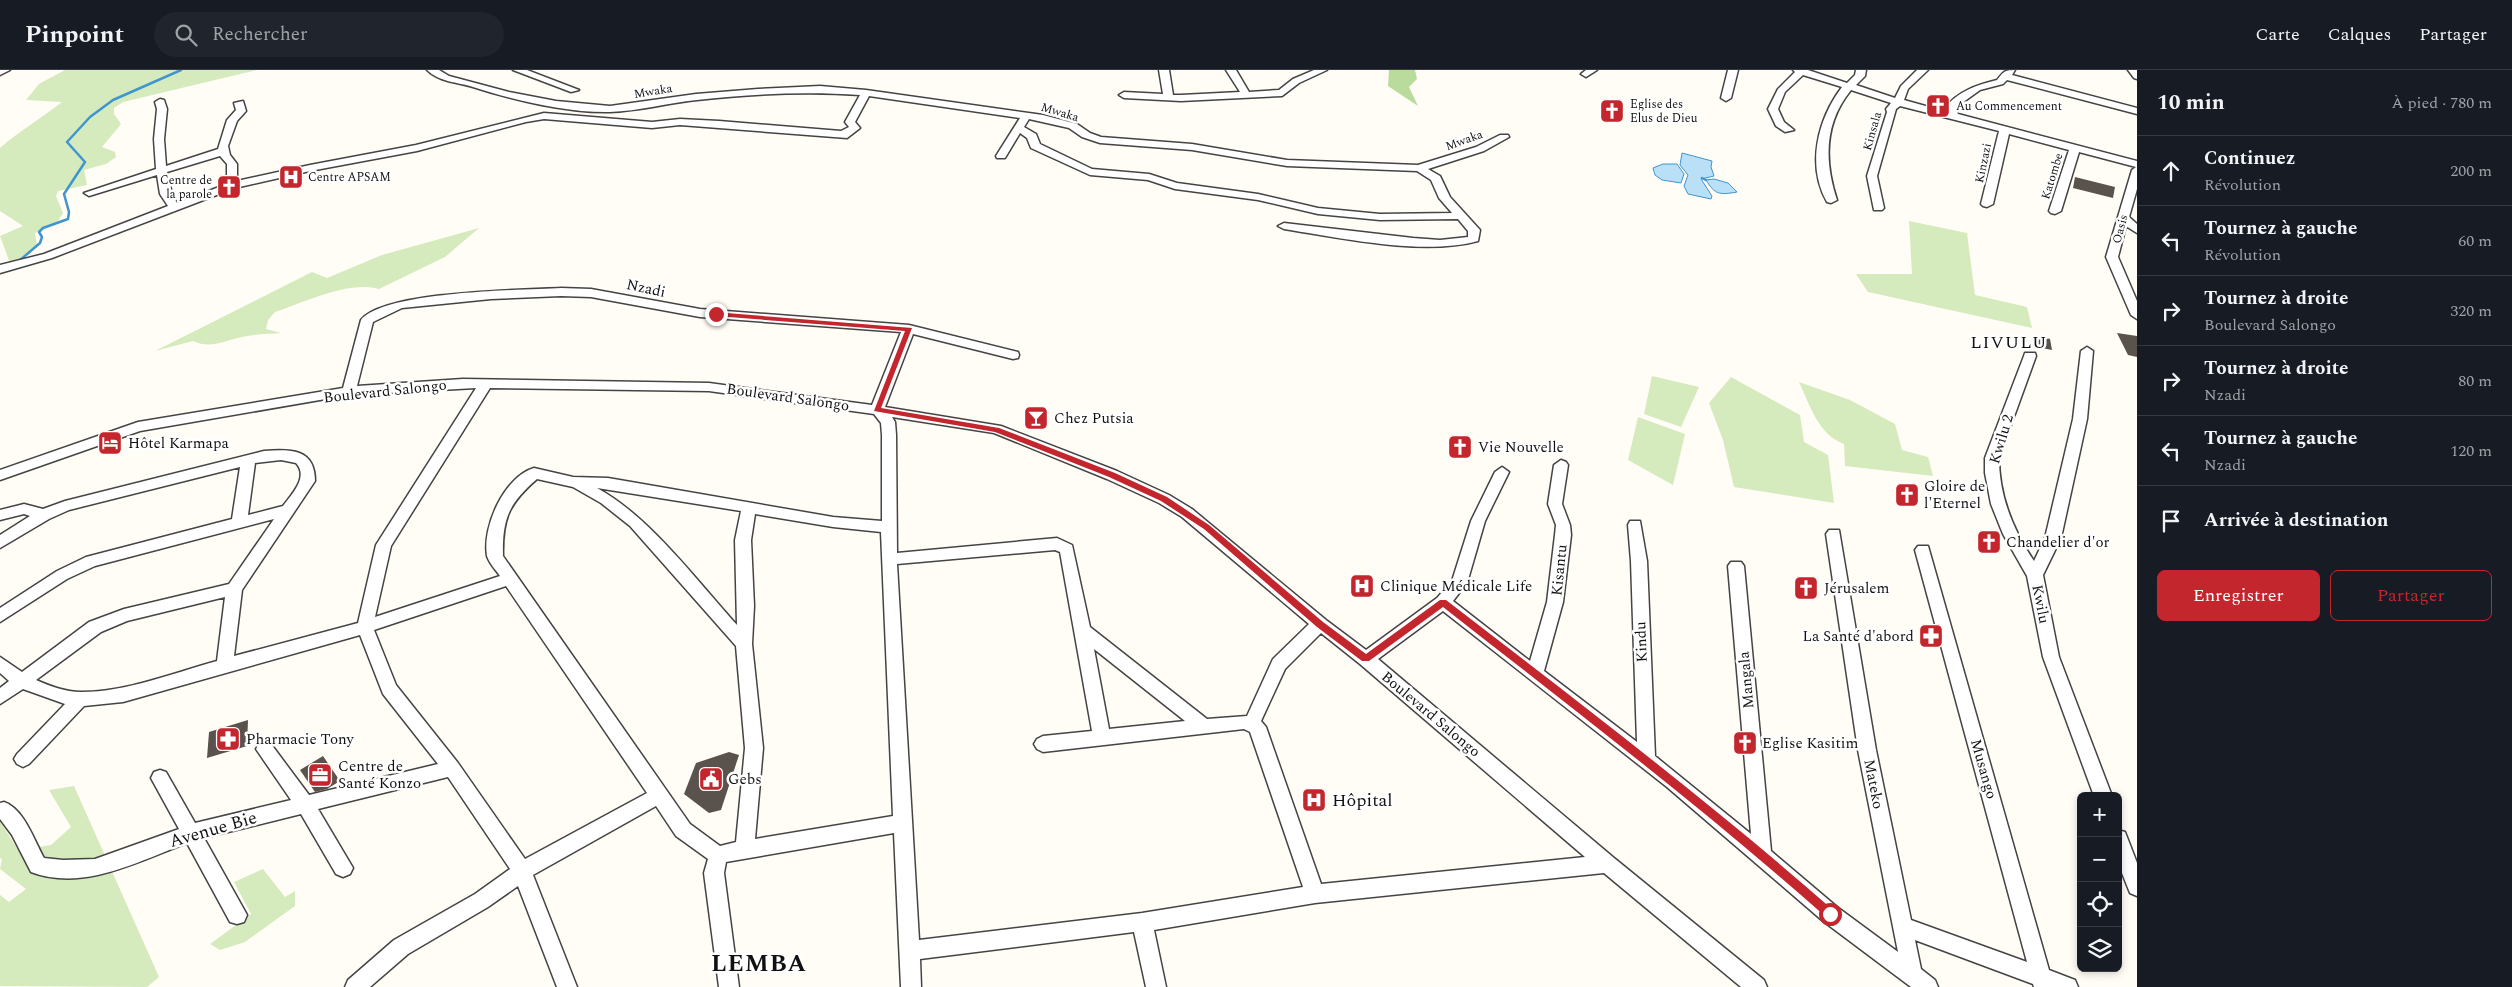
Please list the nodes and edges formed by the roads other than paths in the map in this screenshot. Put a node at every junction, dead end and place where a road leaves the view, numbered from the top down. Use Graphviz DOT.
graph roads {
  1 [pos="5,70"];
  2 [pos="518,70"];
  3 [pos="1164,70"];
  4 [pos="1231,70"];
  5 [pos="1296,70"];
  6 [pos="1322,70"];
  7 [pos="1733,70"];
  8 [pos="1800,70"];
  9 [pos="1861,70"];
  10 [pos="1923,70"];
  11 [pos="2012,70"];
  12 [pos="436,71"];
  13 [pos="0,72"];
  14 [pos="2003,76"];
  15 [pos="1303,78"];
  16 [pos="1848,85"];
  17 [pos="574,90"];
  18 [pos="866,93"];
  19 [pos="1124,95"];
  20 [pos="1247,96"];
  21 [pos="1169,98"];
  22 [pos="1726,98"];
  23 [pos="160,102"];
  24 [pos="1898,102"];
  25 [pos="239,103"];
  26 [pos="565,105"];
  27 [pos="601,108"];
  28 [pos="2137,111"];
  29 [pos="1953,114"];
  30 [pos="1026,116"];
  31 [pos="556,118"];
  32 [pos="1019,128"];
  33 [pos="2005,128"];
  34 [pos="1789,130"];
  35 [pos="1504,137"];
  36 [pos="2075,148"];
  37 [pos="224,151"];
  38 [pos="1001,156"];
  39 [pos="2137,164"];
  40 [pos="1419,168"];
  41 [pos="163,170"];
  42 [pos="2137,170"];
  43 [pos="232,186"];
  44 [pos="88,193"];
  45 [pos="1831,200"];
  46 [pos="1987,204"];
  47 [pos="175,208"];
  48 [pos="1878,208"];
  49 [pos="2055,211"];
  50 [pos="1463,216"];
  51 [pos="2123,217"];
  52 [pos="1284,226"];
  53 [pos="2137,230"];
  54 [pos="0,269"];
  55 [pos="2137,315"];
  56 [pos="909,329"];
  57 [pos="2087,350"];
  58 [pos="1013,355"];
  59 [pos="2030,356"];
  60 [pos="486,383"];
  61 [pos="349,391"];
  62 [pos="876,409"];
  63 [pos="248,460"];
  64 [pos="1561,465"];
  65 [pos="1502,472"];
  66 [pos="0,474"];
  67 [pos="574,482"];
  68 [pos="749,509"];
  69 [pos="288,510"];
  70 [pos="0,515"];
  71 [pos="44,515"];
  72 [pos="239,523"];
  73 [pos="1635,525"];
  74 [pos="888,527"];
  75 [pos="1834,534"];
  76 [pos="0,542"];
  77 [pos="1923,550"];
  78 [pos="888,559"];
  79 [pos="1736,566"];
  80 [pos="2035,575"];
  81 [pos="511,578"];
  82 [pos="234,589"];
  83 [pos="1443,602"];
  84 [pos="0,616"];
  85 [pos="1320,624"];
  86 [pos="364,627"];
  87 [pos="1082,630"];
  88 [pos="744,644"];
  89 [pos="1366,658"];
  90 [pos="0,664"];
  91 [pos="225,665"];
  92 [pos="1534,674"];
  93 [pos="23,682"];
  94 [pos="0,697"];
  95 [pos="80,699"];
  96 [pos="1252,723"];
  97 [pos="1204,726"];
  98 [pos="1102,736"];
  99 [pos="1043,744"];
  100 [pos="265,749"];
  101 [pos="23,759"];
  102 [pos="1646,760"];
  103 [pos="452,768"];
  104 [pos="160,778"];
  105 [pos="2101,792"];
  106 [pos="660,795"];
  107 [pos="305,804"];
  108 [pos="4,810"];
  109 [pos="901,823"];
  110 [pos="191,833"];
  111 [pos="745,849"];
  112 [pos="2122,849"];
  113 [pos="1762,854"];
  114 [pos="718,855"];
  115 [pos="1607,864"];
  116 [pos="343,868"];
  117 [pos="522,871"];
  118 [pos="2137,888"];
  119 [pos="1315,894"];
  120 [pos="237,916"];
  121 [pos="1142,922"];
  122 [pos="1902,926"];
  123 [pos="909,951"];
  124 [pos="1912,974"];
  125 [pos="2043,982"];
  126 [pos="355,987"];
  127 [pos="567,987"];
  128 [pos="729,987"];
  129 [pos="910,987"];
  130 [pos="1156,987"];
  131 [pos="1757,987"];
  132 [pos="1928,987"];
  133 [pos="2068,987"];
  1 -- 13 [label="street"];
  2 -- 17 [label="street"];
  3 -- 21 [label="street"];
  4 -- 20 [label="street"];
  5 -- 15 [label="street"];
  6 -- 15 [label="street"];
  7 -- 22 [label="street"];
  8 -- 16 [label="street"];
  8 -- 34 [label="street"];
  9 -- 16 [label="street"];
  10 -- 24 [label="street, Kinsala"];
  11 -- 14 [label="street"];
  12 -- 26 [label="street"];
  14 -- 28 [label="street"];
  14 -- 29 [label="street"];
  15 -- 20 [label="street"];
  16 -- 24 [label="street"];
  16 -- 45 [label="street"];
  18 -- 27 [label="street, Mwaka"];
  18 -- 30 [label="street, Mwaka"];
  18 -- 31 [label="street"];
  19 -- 21 [label="street"];
  20 -- 21 [label="street"];
  23 -- 41 [label="street"];
  24 -- 29 [label="street"];
  24 -- 48 [label="street, Kinsala"];
  25 -- 37 [label="street"];
  26 -- 27 [label="street"];
  26 -- 31 [label="street"];
  27 -- 31 [label="street"];
  29 -- 33 [label="street"];
  30 -- 32 [label="street"];
  30 -- 40 [label="street, Mwaka"];
  31 -- 43 [label="street"];
  32 -- 38 [label="street"];
  32 -- 50 [label="street"];
  33 -- 36 [label="street"];
  33 -- 46 [label="street, Kinzazi"];
  35 -- 40 [label="street, Mwaka"];
  36 -- 39 [label="street"];
  36 -- 49 [label="street, Katombe"];
  37 -- 41 [label="street"];
  37 -- 43 [label="street"];
  40 -- 50 [label="street"];
  41 -- 44 [label="street"];
  41 -- 47 [label="street"];
  42 -- 51 [label="street, Oasis"];
  43 -- 47 [label="street"];
  47 -- 54 [label="street"];
  50 -- 52 [label="street"];
  51 -- 53 [label="street"];
  51 -- 55 [label="street, Oasis"];
  56 -- 58 [label="street"];
  56 -- 61 [label="street, Nzadi"];
  56 -- 62 [label="street"];
  57 -- 80 [label="street, Kwilu"];
  59 -- 80 [label="street, Kwilu 2"];
  60 -- 61 [label="street, Boulevard Salongo"];
  60 -- 62 [label="street, Boulevard Salongo"];
  60 -- 86 [label="street"];
  61 -- 66 [label="street, Boulevard Salongo"];
  62 -- 74 [label="street"];
  62 -- 85 [label="street, Boulevard Salongo"];
  63 -- 69 [label="street"];
  63 -- 71 [label="street"];
  63 -- 72 [label="street"];
  64 -- 92 [label="street, Kisantu"];
  65 -- 83 [label="street"];
  67 -- 68 [label="street"];
  67 -- 81 [label="street"];
  67 -- 88 [label="street"];
  68 -- 74 [label="street"];
  68 -- 88 [label="street"];
  69 -- 72 [label="street"];
  69 -- 82 [label="street"];
  70 -- 71 [label="street"];
  71 -- 76 [label="street"];
  72 -- 84 [label="street"];
  73 -- 102 [label="street, Kindu"];
  74 -- 78 [label="street"];
  75 -- 122 [label="street, Mateko"];
  77 -- 125 [label="street, Musango"];
  78 -- 87 [label="street"];
  78 -- 109 [label="street"];
  79 -- 113 [label="street, Mangala"];
  80 -- 105 [label="street, Kwilu"];
  81 -- 86 [label="street"];
  81 -- 106 [label="street"];
  82 -- 91 [label="street"];
  82 -- 93 [label="street"];
  83 -- 89 [label="street"];
  83 -- 92 [label="street"];
  85 -- 89 [label="street, Boulevard Salongo"];
  85 -- 96 [label="street"];
  86 -- 91 [label="street"];
  86 -- 103 [label="street"];
  87 -- 97 [label="street"];
  87 -- 98 [label="street"];
  88 -- 111 [label="street"];
  89 -- 115 [label="street, Boulevard Salongo"];
  90 -- 93 [label="street"];
  91 -- 95 [label="street"];
  92 -- 102 [label="street"];
  93 -- 94 [label="street"];
  93 -- 95 [label="street"];
  95 -- 101 [label="street"];
  96 -- 97 [label="street"];
  96 -- 119 [label="street"];
  97 -- 98 [label="street"];
  98 -- 99 [label="street"];
  100 -- 107 [label="street"];
  102 -- 113 [label="street"];
  103 -- 107 [label="street, Avenue Bie"];
  103 -- 117 [label="street"];
  104 -- 110 [label="street"];
  106 -- 114 [label="street"];
  106 -- 117 [label="street"];
  107 -- 110 [label="street, Avenue Bie"];
  107 -- 116 [label="street"];
  108 -- 110 [label="street, Avenue Bie"];
  109 -- 111 [label="street"];
  109 -- 123 [label="street"];
  110 -- 120 [label="street"];
  111 -- 114 [label="street"];
  112 -- 118 [label="street"];
  113 -- 124 [label="street"];
  114 -- 128 [label="street"];
  115 -- 119 [label="street"];
  115 -- 131 [label="street, Boulevard Salongo"];
  117 -- 126 [label="street"];
  117 -- 127 [label="street"];
  119 -- 121 [label="street"];
  121 -- 123 [label="street"];
  121 -- 130 [label="street"];
  122 -- 124 [label="street, Mateko"];
  122 -- 125 [label="street"];
  123 -- 129 [label="street"];
  124 -- 132 [label="street"];
  125 -- 133 [label="street"];
}
